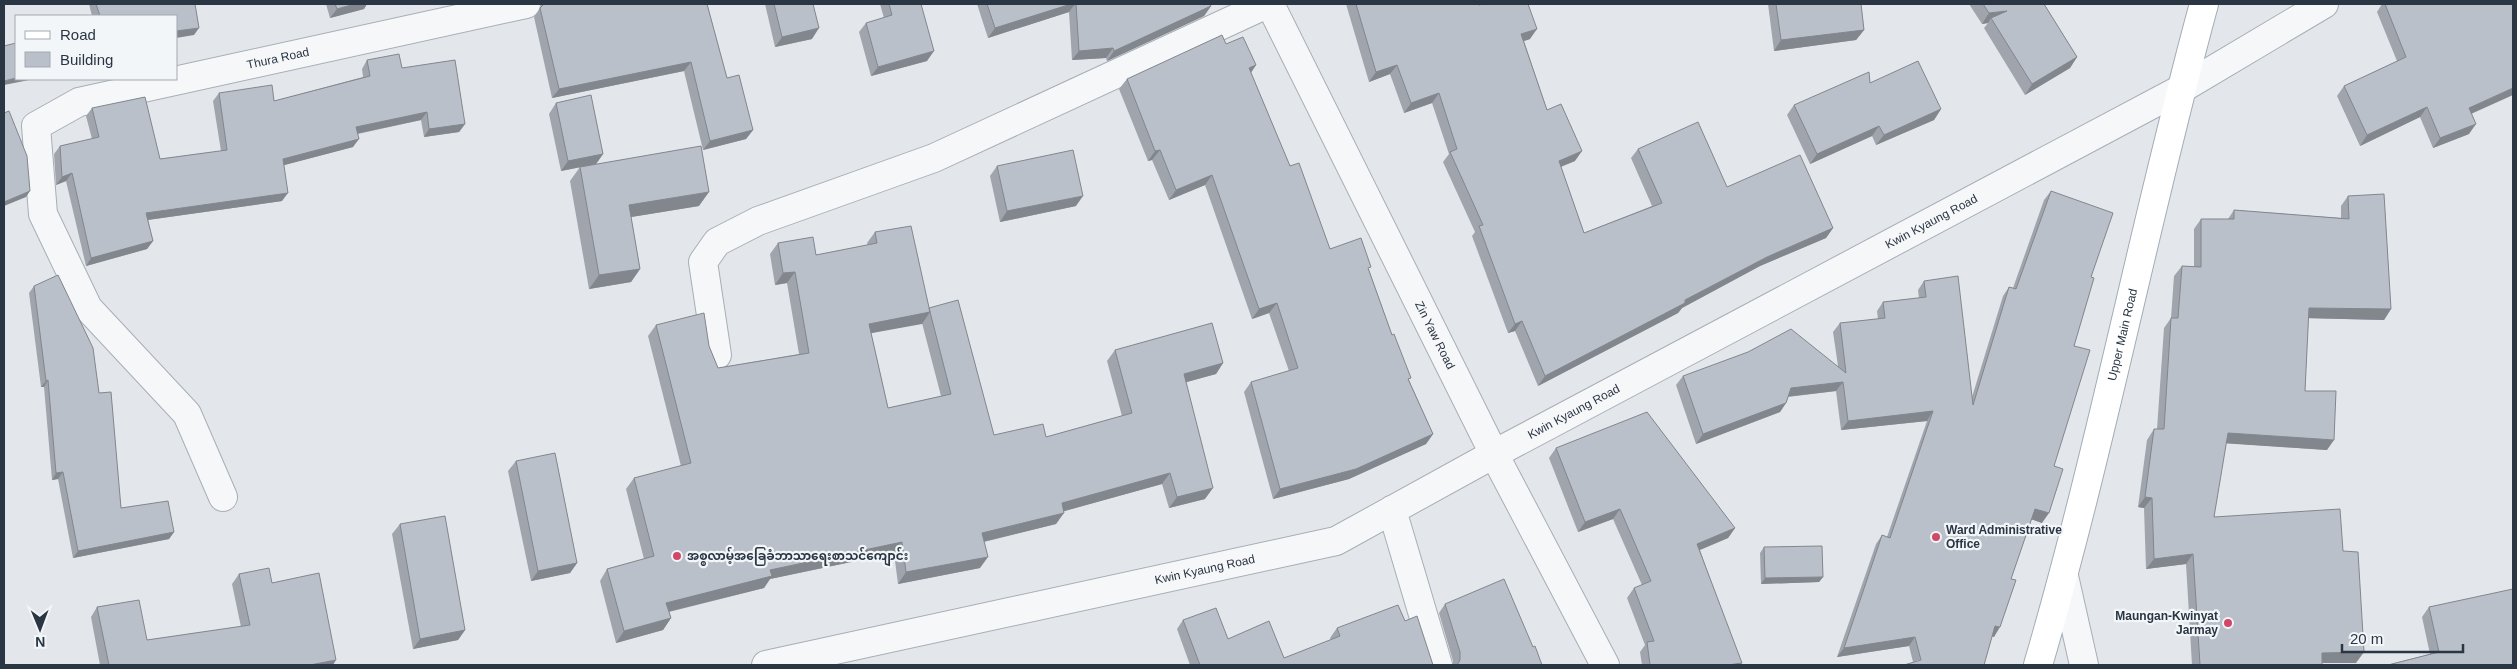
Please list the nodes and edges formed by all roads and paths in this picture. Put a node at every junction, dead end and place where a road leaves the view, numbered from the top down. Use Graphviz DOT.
graph roads {
  1 [pos="526,4"];
  2 [pos="1268,4"];
  3 [pos="2204,4"];
  4 [pos="2324,4"];
  5 [pos="2181,89"];
  6 [pos="717,355"];
  7 [pos="1494,454"];
  8 [pos="223,497"];
  9 [pos="1392,510"];
  10 [pos="2064,576"];
  11 [pos="766,665"];
  12 [pos="1438,665"];
  13 [pos="1605,665"];
  14 [pos="2038,665"];
  15 [pos="2084,665"];
  1 -- 8 [label="street, Thura Road"];
  2 -- 6 [label="street"];
  2 -- 7 [label="street, Zin Yaw Road"];
  3 -- 5 [label="main road, Upper Main Road"];
  4 -- 5 [label="street, Kwin Kyaung Road"];
  5 -- 7 [label="street, Kwin Kyaung Road"];
  5 -- 10 [label="main road, Upper Main Road"];
  7 -- 9 [label="street, Kwin Kyaung Road"];
  7 -- 13 [label="street, Zin Yaw Road"];
  9 -- 11 [label="street, Kwin Kyaung Road"];
  9 -- 12 [label="street"];
  10 -- 14 [label="main road, Upper Main Road"];
  10 -- 15 [label="street"];
}
